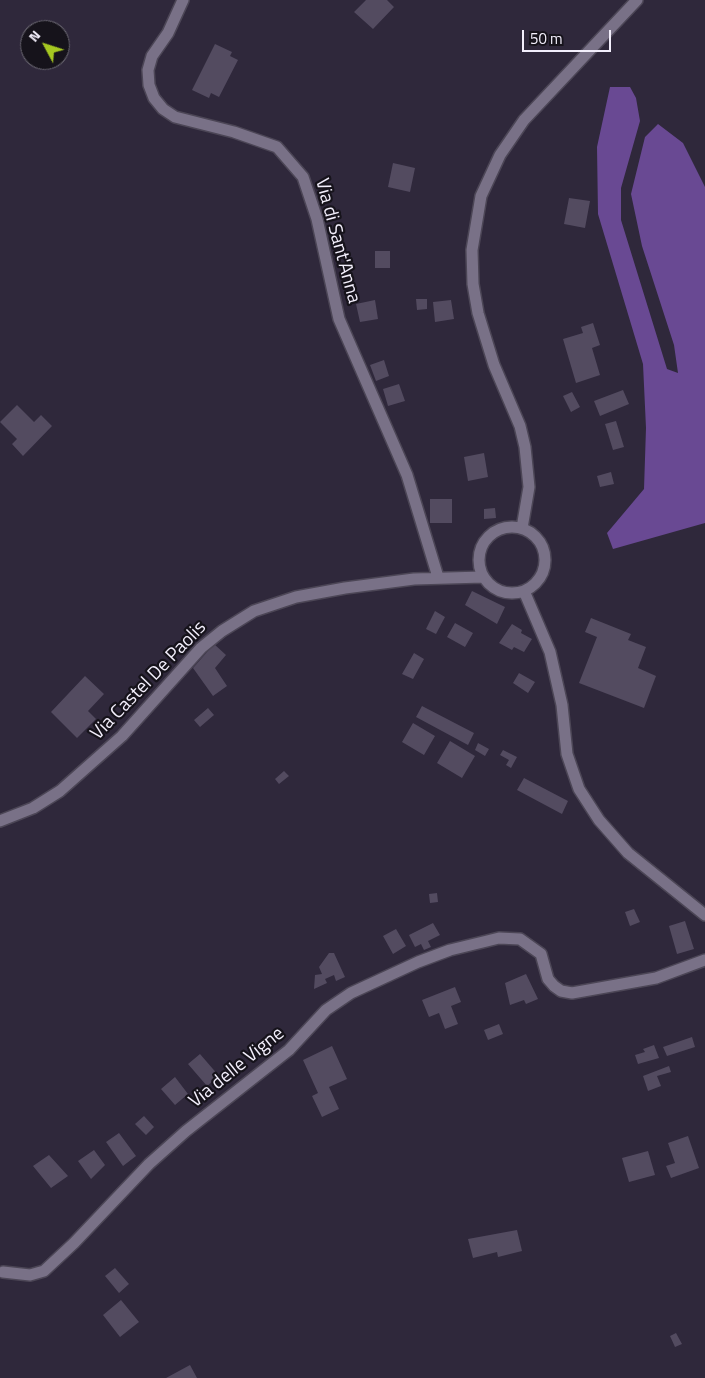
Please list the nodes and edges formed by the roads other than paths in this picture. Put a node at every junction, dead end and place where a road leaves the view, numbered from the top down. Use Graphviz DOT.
graph roads {
  1 [pos="183,0"];
  2 [pos="637,0"];
  3 [pos="522,528"];
  4 [pos="483,576"];
  5 [pos="438,578"];
  6 [pos="524,591"];
  7 [pos="0,821"];
  8 [pos="705,915"];
  9 [pos="705,960"];
  10 [pos="3,1272"];
  1 -- 5 [label="street, Via di Sant'Anna"];
  2 -- 3 [label="street"];
  3 -- 4 [label="street"];
  3 -- 6 [label="street"];
  4 -- 5 [label="street, Via Castel De Paolis"];
  4 -- 6 [label="street"];
  5 -- 7 [label="street, Via Castel De Paolis"];
  6 -- 8 [label="street"];
  9 -- 10 [label="street, Via delle Vigne"];
}
